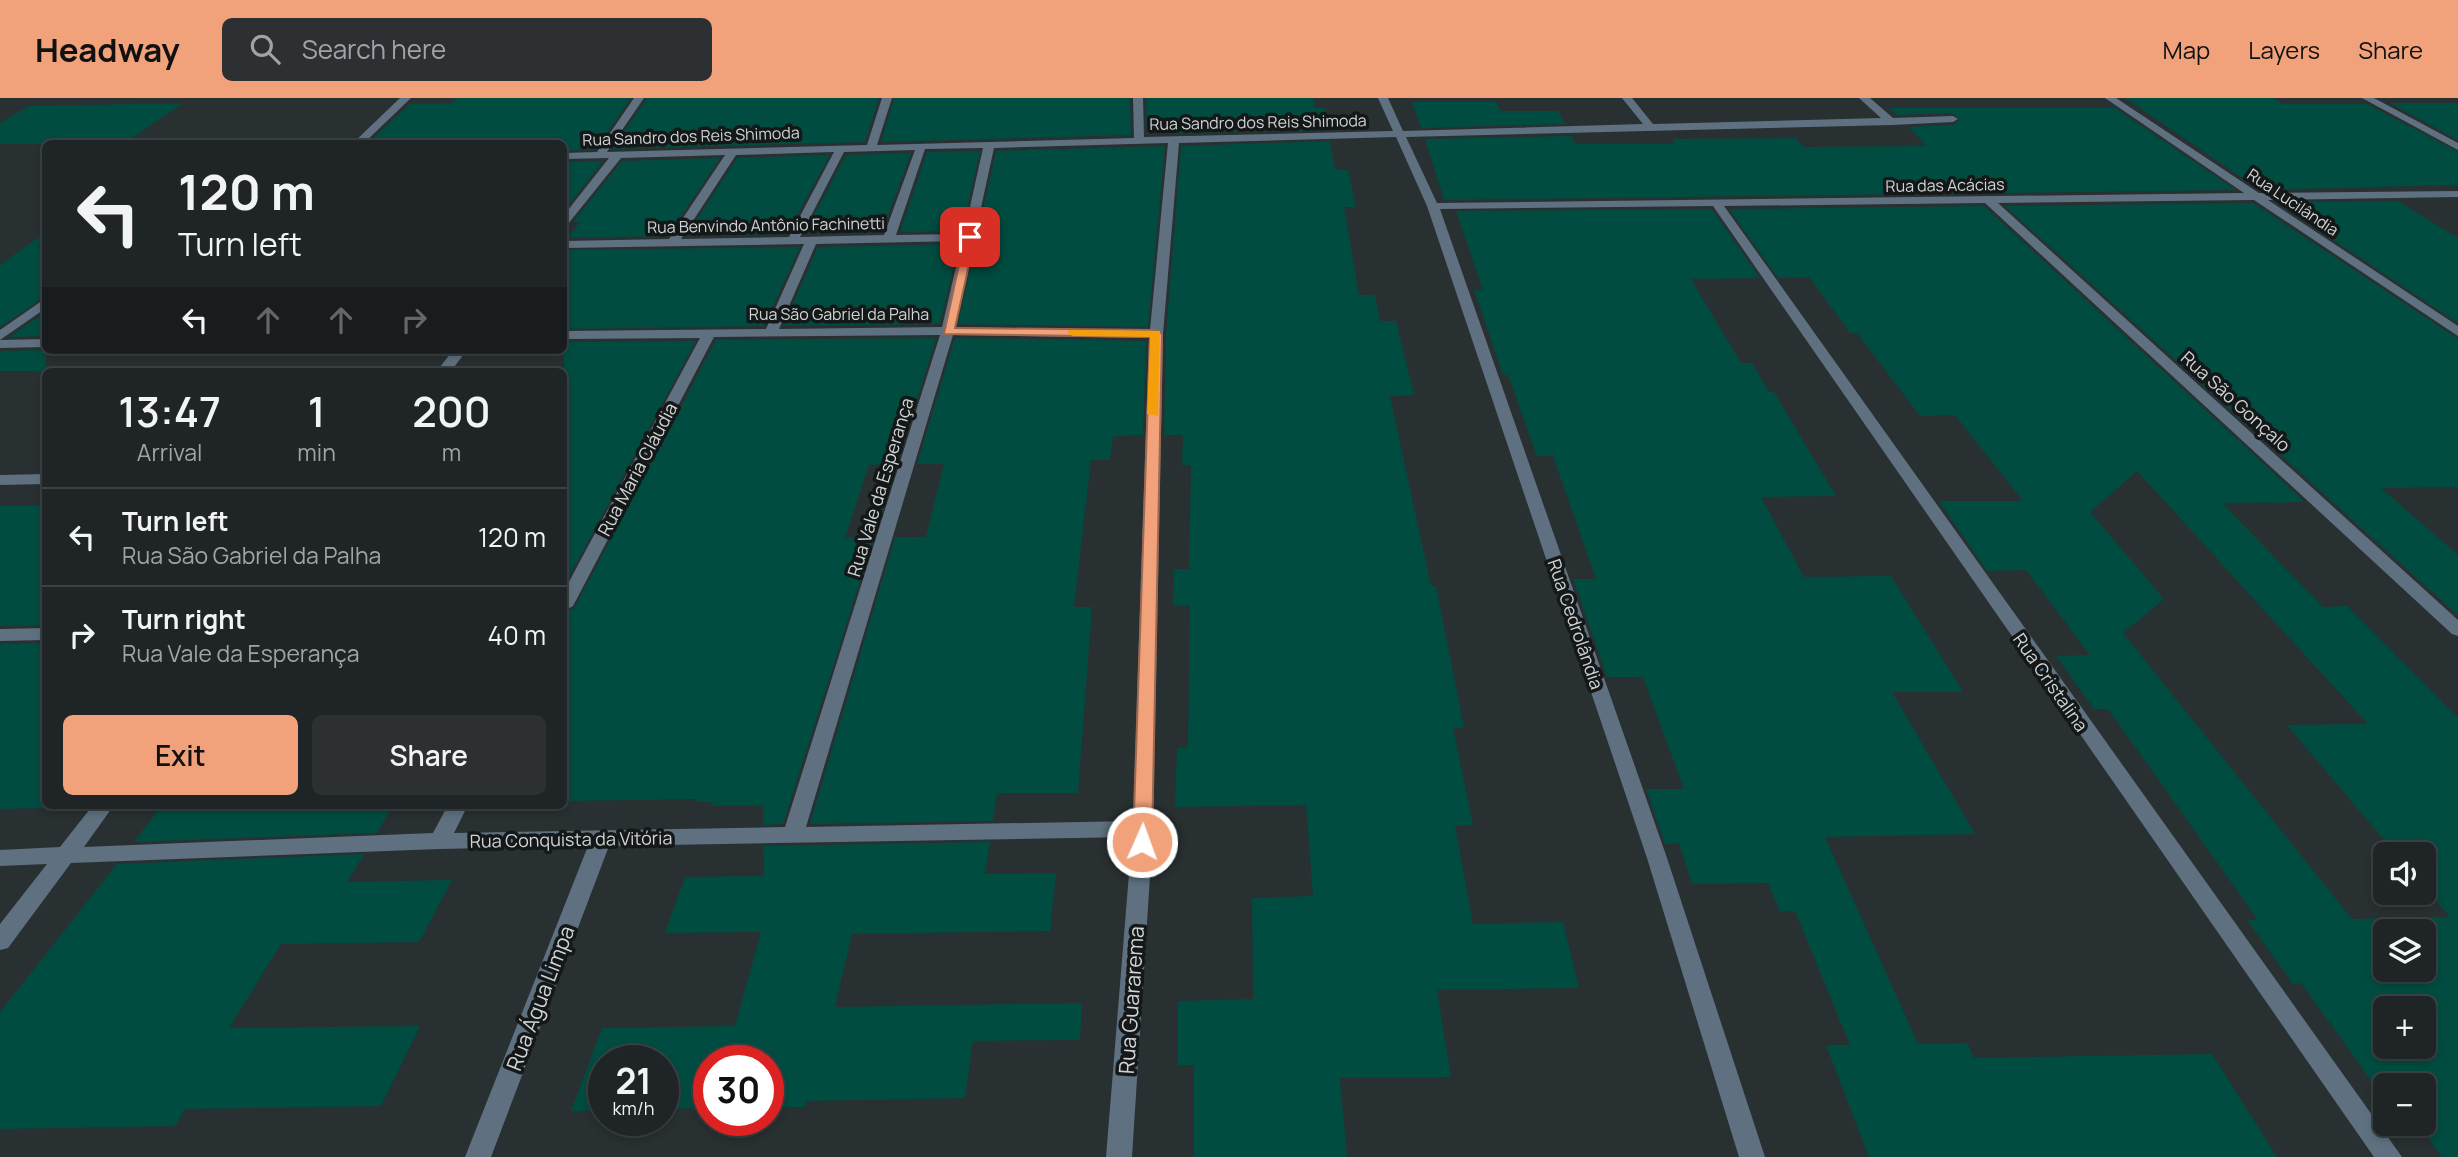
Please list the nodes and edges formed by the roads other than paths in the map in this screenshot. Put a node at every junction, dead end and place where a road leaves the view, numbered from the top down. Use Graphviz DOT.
graph roads {
  1 [pos="406,98"];
  2 [pos="639,98"];
  3 [pos="887,98"];
  4 [pos="1138,98"];
  5 [pos="1383,98"];
  6 [pos="1627,98"];
  7 [pos="1864,98"];
  8 [pos="2110,98"];
  9 [pos="2367,98"];
  10 [pos="1953,119"];
  11 [pos="1892,122"];
  12 [pos="1651,128"];
  13 [pos="1400,134"];
  14 [pos="1174,139"];
  15 [pos="361,140"];
  16 [pos="1139,141"];
  17 [pos="989,145"];
  18 [pos="920,146"];
  19 [pos="2458,146"];
  20 [pos="871,147"];
  21 [pos="841,148"];
  22 [pos="732,152"];
  23 [pos="618,154"];
  24 [pos="600,155"];
  25 [pos="567,156"];
  26 [pos="2458,194"];
  27 [pos="2259,198"];
  28 [pos="1988,200"];
  29 [pos="1716,203"];
  30 [pos="1433,206"];
  31 [pos="567,218"];
  32 [pos="970,237"];
  33 [pos="889,238"];
  34 [pos="793,240"];
  35 [pos="812,240"];
  36 [pos="674,242"];
  37 [pos="567,244"];
  38 [pos="42,305"];
  39 [pos="771,331"];
  40 [pos="948,331"];
  41 [pos="710,332"];
  42 [pos="2458,332"];
  43 [pos="1156,334"];
  44 [pos="567,335"];
  45 [pos="0,337"];
  46 [pos="42,343"];
  47 [pos="0,344"];
  48 [pos="457,354"];
  49 [pos="446,368"];
  50 [pos="42,479"];
  51 [pos="0,480"];
  52 [pos="567,600"];
  53 [pos="2458,630"];
  54 [pos="42,634"];
  55 [pos="0,635"];
  56 [pos="101,809"];
  57 [pos="456,809"];
  58 [pos="793,836"];
  59 [pos="1143,836"];
  60 [pos="601,839"];
  61 [pos="439,841"];
  62 [pos="64,856"];
  63 [pos="0,858"];
  64 [pos="0,941"];
  65 [pos="478,1157"];
  66 [pos="1119,1157"];
  67 [pos="1752,1157"];
  68 [pos="2389,1157"];
  1 -- 15 [label="street"];
  2 -- 24 [label="street"];
  3 -- 20 [label="street"];
  4 -- 16 [label="street"];
  5 -- 13 [label="street, Rua Cedrolândia"];
  6 -- 12 [label="street"];
  7 -- 11 [label="street"];
  8 -- 27 [label="street, Rua Lucilândia"];
  9 -- 19 [label="street"];
  10 -- 11 [label="street, Rua Sandro dos Reis Shimoda"];
  11 -- 12 [label="street, Rua Sandro dos Reis Shimoda"];
  12 -- 13 [label="street, Rua Sandro dos Reis Shimoda"];
  13 -- 14 [label="street, Rua Sandro dos Reis Shimoda"];
  13 -- 30 [label="street, Rua Cedrolândia"];
  14 -- 16 [label="street, Rua Sandro dos Reis Shimoda"];
  14 -- 43 [label="street, Rua Guararema"];
  16 -- 17 [label="street, Rua Sandro dos Reis Shimoda"];
  17 -- 18 [label="street, Rua Sandro dos Reis Shimoda"];
  17 -- 32 [label="street, Rua Vale da Esperança"];
  18 -- 20 [label="street, Rua Sandro dos Reis Shimoda"];
  18 -- 33 [label="street"];
  20 -- 21 [label="street, Rua Sandro dos Reis Shimoda"];
  21 -- 22 [label="street, Rua Sandro dos Reis Shimoda"];
  21 -- 34 [label="street"];
  22 -- 23 [label="street, Rua Sandro dos Reis Shimoda"];
  22 -- 36 [label="street"];
  23 -- 24 [label="street, Rua Sandro dos Reis Shimoda"];
  23 -- 31 [label="street"];
  24 -- 25 [label="street, Rua Sandro dos Reis Shimoda"];
  26 -- 27 [label="street, Rua das Acácias"];
  27 -- 28 [label="street, Rua das Acácias"];
  27 -- 42 [label="street, Rua Lucilândia"];
  28 -- 29 [label="street, Rua das Acácias"];
  28 -- 53 [label="street, Rua São Gonçalo"];
  29 -- 30 [label="street, Rua das Acácias"];
  29 -- 68 [label="street, Rua Cristalina"];
  30 -- 67 [label="street, Rua Cedrolândia"];
  32 -- 33 [label="street, Rua Benvindo Antônio Fachinetti"];
  32 -- 40 [label="street, Rua Vale da Esperança"];
  33 -- 35 [label="street, Rua Benvindo Antônio Fachinetti"];
  34 -- 35 [label="street, Rua Benvindo Antônio Fachinetti"];
  34 -- 36 [label="street, Rua Benvindo Antônio Fachinetti"];
  35 -- 39 [label="street"];
  36 -- 37 [label="street, Rua Benvindo Antônio Fachinetti"];
  38 -- 45 [label="street"];
  39 -- 40 [label="street, Rua São Gabriel da Palha"];
  39 -- 41 [label="street, Rua São Gabriel da Palha"];
  40 -- 43 [label="street, Rua São Gabriel da Palha"];
  40 -- 58 [label="street, Rua Vale da Esperança"];
  41 -- 44 [label="street, Rua São Gabriel da Palha"];
  41 -- 52 [label="street, Rua Maria Cláudia"];
  43 -- 59 [label="street, Rua Guararema"];
  46 -- 47 [label="street"];
  48 -- 49 [label="street"];
  50 -- 51 [label="street"];
  54 -- 55 [label="street"];
  56 -- 62 [label="street"];
  57 -- 61 [label="street"];
  58 -- 59 [label="street, Rua Conquista da Vitória"];
  58 -- 60 [label="street, Rua Conquista da Vitória"];
  59 -- 66 [label="street, Rua Guararema"];
  60 -- 61 [label="street, Rua Conquista da Vitória"];
  60 -- 65 [label="street, Rua Água Limpa"];
  61 -- 62 [label="street, Rua Conquista da Vitória"];
  62 -- 63 [label="street, Rua Conquista da Vitória"];
  62 -- 64 [label="street"];
}
